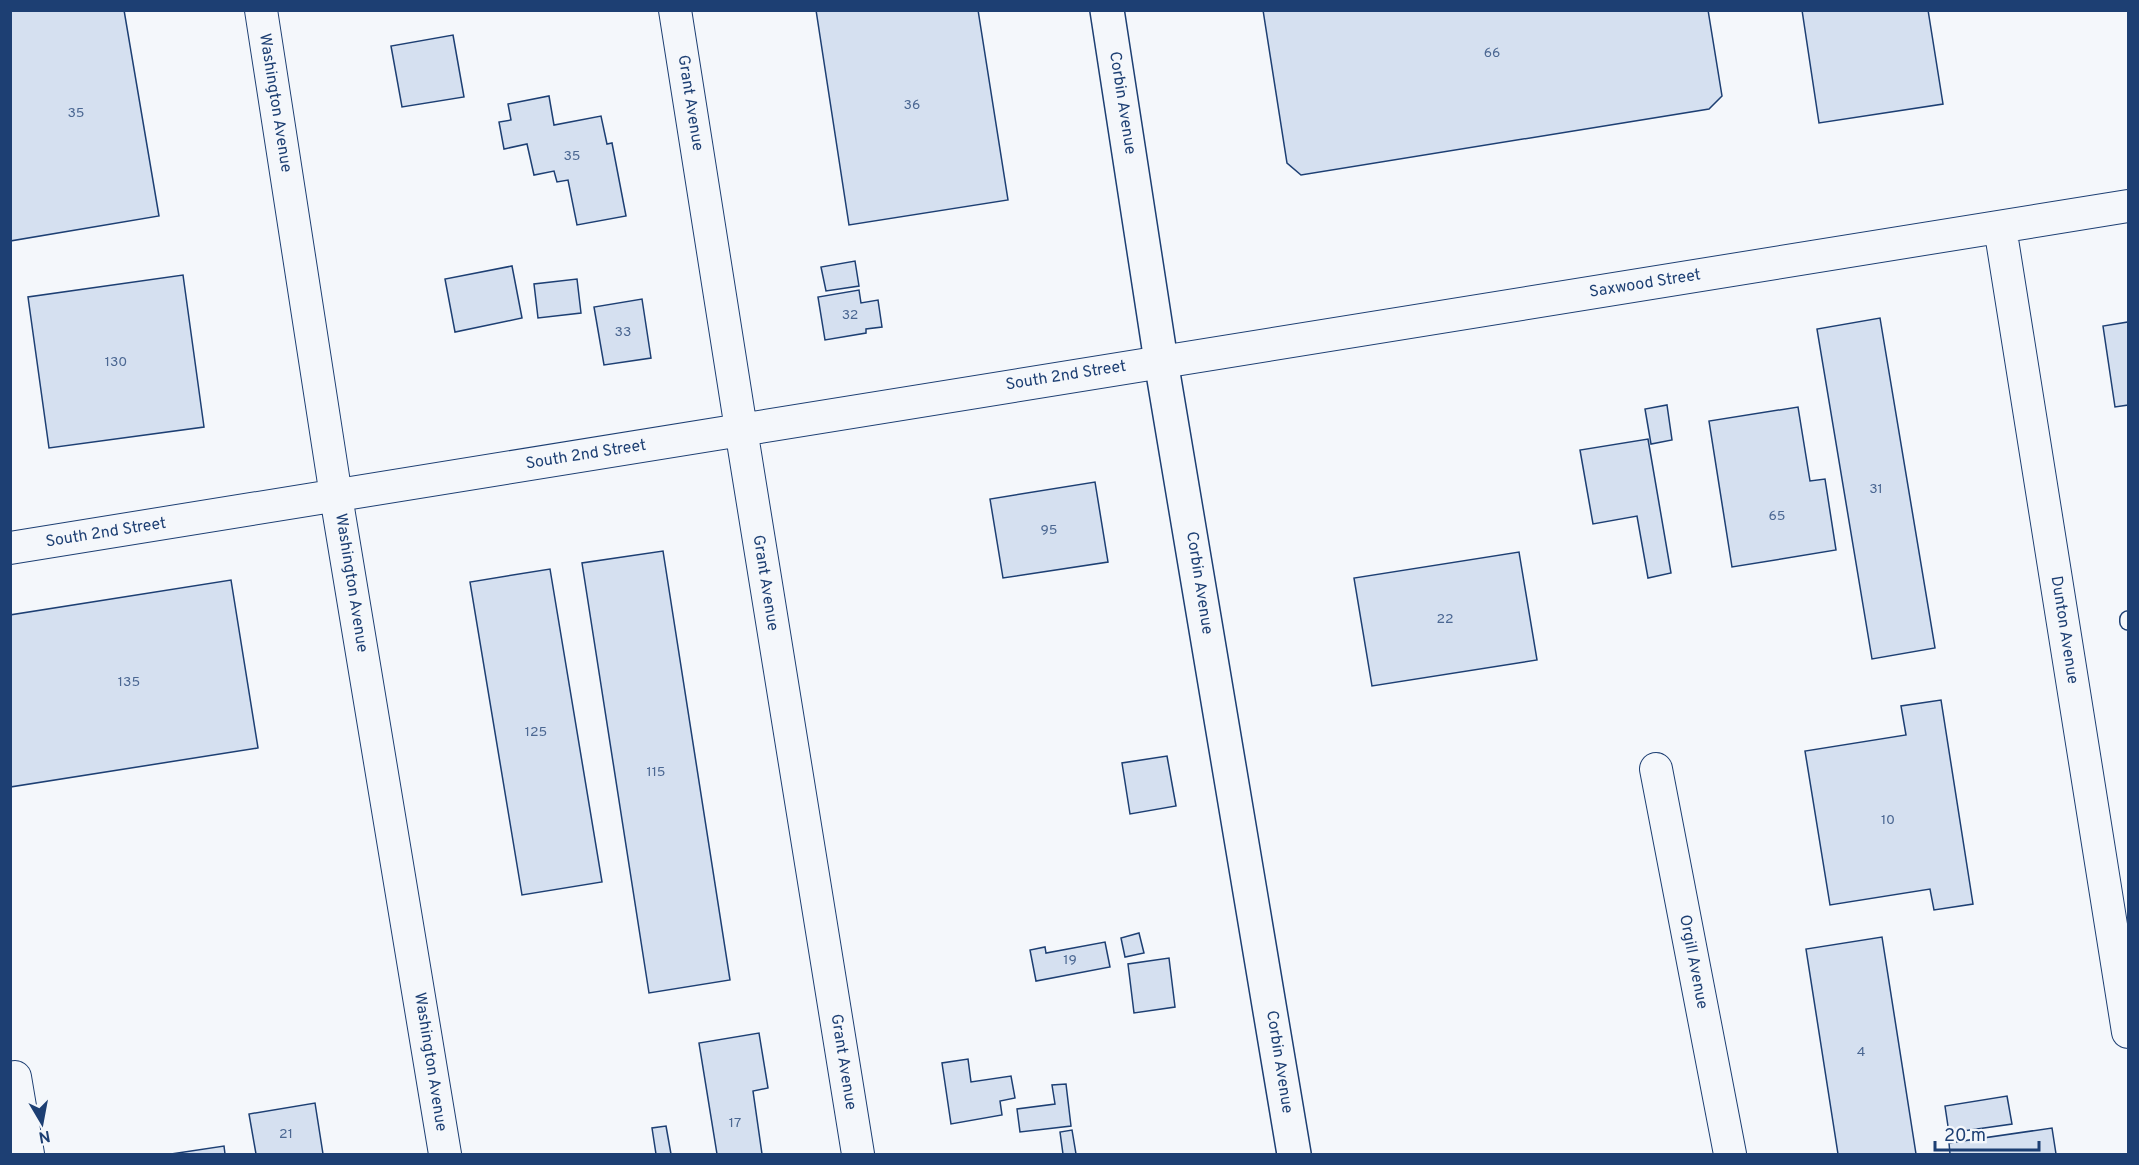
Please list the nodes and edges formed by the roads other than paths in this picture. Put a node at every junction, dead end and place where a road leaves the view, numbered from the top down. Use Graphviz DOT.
graph roads {
  1 [pos="261,10"];
  2 [pos="675,10"];
  3 [pos="1107,10"];
  4 [pos="2128,206"];
  5 [pos="2000,227"];
  6 [pos="1161,361"];
  7 [pos="741,429"];
  8 [pos="336,496"];
  9 [pos="10,548"];
  10 [pos="1656,769"];
  11 [pos="2128,1032"];
  12 [pos="15,1077"];
  13 [pos="28,1155"];
  14 [pos="445,1155"];
  15 [pos="858,1155"];
  16 [pos="1294,1155"];
  17 [pos="1730,1155"];
  1 -- 8 [label="street, Washington Avenue"];
  2 -- 7 [label="street, Grant Avenue"];
  3 -- 6 [label="street, Corbin Avenue"];
  4 -- 5 [label="street, Saxwood Street"];
  5 -- 6 [label="street, Saxwood Street"];
  5 -- 11 [label="street, Dunton Avenue"];
  6 -- 7 [label="street, South 2nd Street"];
  6 -- 16 [label="street, Corbin Avenue"];
  7 -- 8 [label="street, South 2nd Street"];
  7 -- 15 [label="street, Grant Avenue"];
  8 -- 9 [label="street, South 2nd Street"];
  8 -- 14 [label="street, Washington Avenue"];
  10 -- 17 [label="street, Orgill Avenue"];
  12 -- 13 [label="street"];
}
